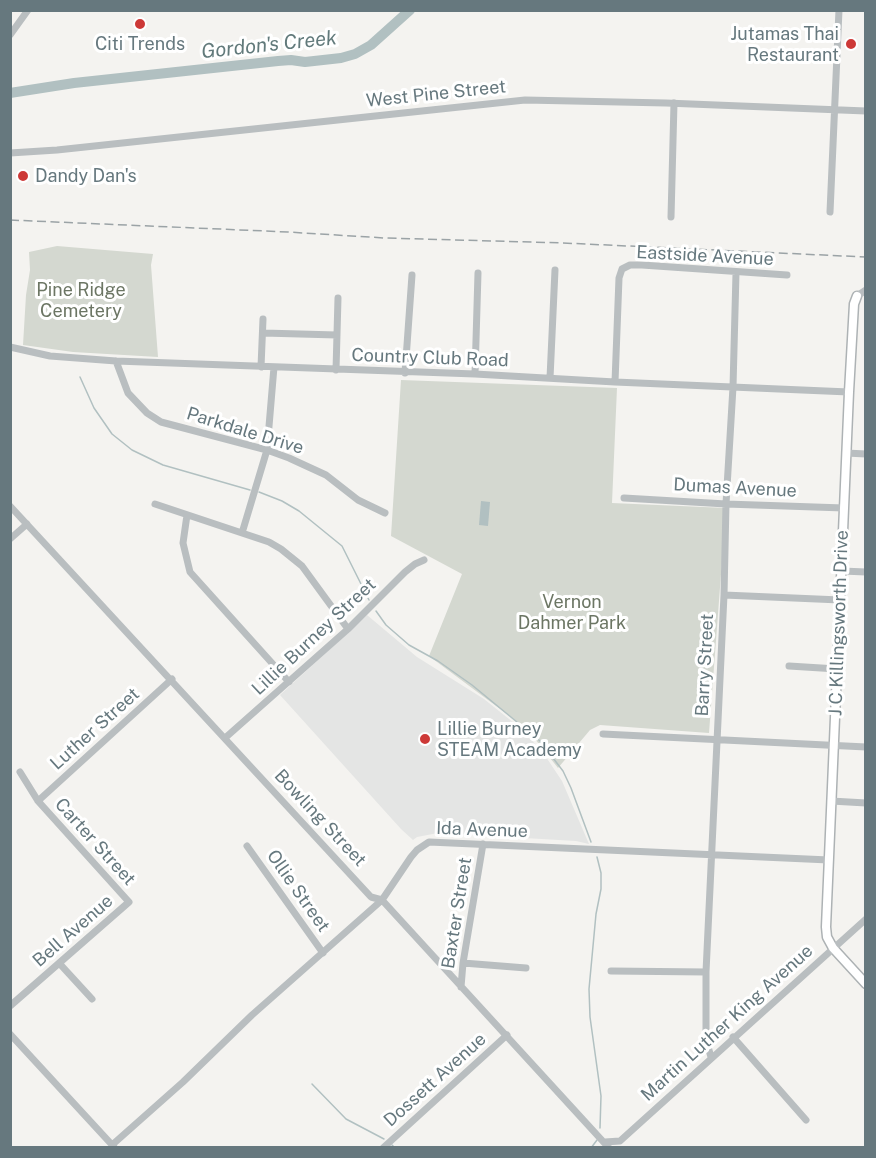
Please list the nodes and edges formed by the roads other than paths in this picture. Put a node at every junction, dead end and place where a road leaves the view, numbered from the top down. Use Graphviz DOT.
graph roads {
  1 [pos="28,10"];
  2 [pos="839,10"];
  3 [pos="10,35"];
  4 [pos="674,103"];
  5 [pos="836,110"];
  6 [pos="866,111"];
  7 [pos="10,153"];
  8 [pos="830,212"];
  9 [pos="671,217"];
  10 [pos="555,270"];
  11 [pos="478,273"];
  12 [pos="736,273"];
  13 [pos="412,275"];
  14 [pos="787,275"];
  15 [pos="866,290"];
  16 [pos="857,296"];
  17 [pos="338,298"];
  18 [pos="263,319"];
  19 [pos="263,333"];
  20 [pos="337,335"];
  21 [pos="10,347"];
  22 [pos="116,361"];
  23 [pos="261,367"];
  24 [pos="274,367"];
  25 [pos="336,369"];
  26 [pos="405,373"];
  27 [pos="475,374"];
  28 [pos="550,378"];
  29 [pos="615,382"];
  30 [pos="733,387"];
  31 [pos="849,392"];
  32 [pos="267,450"];
  33 [pos="846,453"];
  34 [pos="866,454"];
  35 [pos="624,498"];
  36 [pos="155,504"];
  37 [pos="726,504"];
  38 [pos="10,506"];
  39 [pos="844,508"];
  40 [pos="385,513"];
  41 [pos="187,515"];
  42 [pos="27,524"];
  43 [pos="242,533"];
  44 [pos="10,540"];
  45 [pos="424,560"];
  46 [pos="842,571"];
  47 [pos="866,572"];
  48 [pos="724,595"];
  49 [pos="840,600"];
  50 [pos="348,628"];
  51 [pos="789,666"];
  52 [pos="837,669"];
  53 [pos="172,680"];
  54 [pos="289,682"];
  55 [pos="603,734"];
  56 [pos="225,738"];
  57 [pos="716,739"];
  58 [pos="834,746"];
  59 [pos="866,747"];
  60 [pos="20,772"];
  61 [pos="38,801"];
  62 [pos="831,801"];
  63 [pos="866,803"];
  64 [pos="483,844"];
  65 [pos="247,846"];
  66 [pos="711,856"];
  67 [pos="829,860"];
  68 [pos="382,900"];
  69 [pos="129,902"];
  70 [pos="866,919"];
  71 [pos="833,948"];
  72 [pos="323,953"];
  73 [pos="59,963"];
  74 [pos="463,963"];
  75 [pos="526,968"];
  76 [pos="611,971"];
  77 [pos="706,972"];
  78 [pos="866,984"];
  79 [pos="461,987"];
  80 [pos="92,999"];
  81 [pos="10,1006"];
  82 [pos="10,1034"];
  83 [pos="507,1035"];
  84 [pos="733,1037"];
  85 [pos="711,1058"];
  86 [pos="806,1120"];
  87 [pos="607,1145"];
  88 [pos="113,1146"];
  89 [pos="383,1148"];
  1 -- 3 [label="street"];
  2 -- 5 [label="street"];
  4 -- 5 [label="street, West Pine Street"];
  4 -- 7 [label="street, West Pine Street"];
  4 -- 9 [label="street"];
  5 -- 6 [label="street, West Pine Street"];
  5 -- 8 [label="street"];
  10 -- 28 [label="street"];
  11 -- 27 [label="street"];
  12 -- 14 [label="street, Eastside Avenue"];
  12 -- 29 [label="street, Eastside Avenue"];
  12 -- 30 [label="street, Barry Street"];
  13 -- 26 [label="street"];
  15 -- 16 [label="street"];
  16 -- 31 [label="main road, J C Killingsworth Drive"];
  17 -- 20 [label="street"];
  18 -- 19 [label="street"];
  19 -- 20 [label="street"];
  19 -- 23 [label="street"];
  20 -- 25 [label="street"];
  21 -- 22 [label="street, Country Club Road"];
  22 -- 23 [label="street, Country Club Road"];
  22 -- 32 [label="street, Parkdale Drive"];
  23 -- 24 [label="street, Country Club Road"];
  24 -- 25 [label="street, Country Club Road"];
  24 -- 32 [label="street"];
  25 -- 26 [label="street, Country Club Road"];
  26 -- 27 [label="street, Country Club Road"];
  27 -- 28 [label="street, Country Club Road"];
  28 -- 29 [label="street, Country Club Road"];
  29 -- 30 [label="street, Country Club Road"];
  30 -- 31 [label="street, Country Club Road"];
  30 -- 37 [label="street, Barry Street"];
  31 -- 33 [label="main road, J C Killingsworth Drive"];
  32 -- 40 [label="street, Parkdale Drive"];
  32 -- 43 [label="street"];
  33 -- 34 [label="street"];
  33 -- 39 [label="main road, J C Killingsworth Drive"];
  35 -- 37 [label="street, Dumas Avenue"];
  36 -- 41 [label="street"];
  37 -- 39 [label="street, Dumas Avenue"];
  37 -- 48 [label="street, Barry Street"];
  38 -- 42 [label="street, Bowling Street"];
  39 -- 46 [label="main road, J C Killingsworth Drive"];
  41 -- 43 [label="street"];
  41 -- 54 [label="street"];
  42 -- 44 [label="street"];
  42 -- 53 [label="street, Bowling Street"];
  43 -- 50 [label="street"];
  45 -- 50 [label="street, Lillie Burney Street"];
  46 -- 47 [label="street"];
  46 -- 49 [label="main road, J C Killingsworth Drive"];
  48 -- 49 [label="street"];
  48 -- 57 [label="street, Barry Street"];
  49 -- 52 [label="main road, J C Killingsworth Drive"];
  50 -- 54 [label="street, Lillie Burney Street"];
  51 -- 52 [label="street"];
  52 -- 58 [label="main road, J C Killingsworth Drive"];
  53 -- 56 [label="street, Bowling Street"];
  53 -- 61 [label="street, Luther Street"];
  54 -- 56 [label="street, Lillie Burney Street"];
  55 -- 57 [label="street"];
  56 -- 68 [label="street, Bowling Street"];
  57 -- 58 [label="street"];
  57 -- 66 [label="street, Barry Street"];
  58 -- 59 [label="street"];
  58 -- 62 [label="main road, J C Killingsworth Drive"];
  60 -- 61 [label="street, Carter Street"];
  61 -- 69 [label="street, Carter Street"];
  62 -- 63 [label="street"];
  62 -- 67 [label="main road, J C Killingsworth Drive"];
  64 -- 66 [label="street, Ida Avenue"];
  64 -- 68 [label="street, Ida Avenue"];
  64 -- 74 [label="street, Baxter Street"];
  65 -- 72 [label="street, Ollie Street"];
  66 -- 67 [label="street, Ida Avenue"];
  66 -- 77 [label="street, Barry Street"];
  67 -- 71 [label="main road, J C Killingsworth Drive"];
  68 -- 72 [label="street, Ida Avenue"];
  68 -- 79 [label="street, Bowling Street"];
  69 -- 73 [label="street, Bell Avenue"];
  70 -- 71 [label="street, Martin Luther King Avenue"];
  71 -- 78 [label="main road"];
  71 -- 84 [label="street, Martin Luther King Avenue"];
  72 -- 88 [label="street, Ida Avenue"];
  73 -- 80 [label="street"];
  73 -- 81 [label="street, Bell Avenue"];
  74 -- 75 [label="street"];
  74 -- 79 [label="street, Baxter Street"];
  76 -- 77 [label="street"];
  77 -- 85 [label="street, Barry Street"];
  79 -- 83 [label="street, Bowling Street"];
  82 -- 88 [label="street"];
  83 -- 87 [label="street, Bowling Street"];
  83 -- 89 [label="street, Dossett Avenue"];
  84 -- 85 [label="street, Martin Luther King Avenue"];
  84 -- 86 [label="street"];
  85 -- 87 [label="street, Martin Luther King Avenue"];
}
